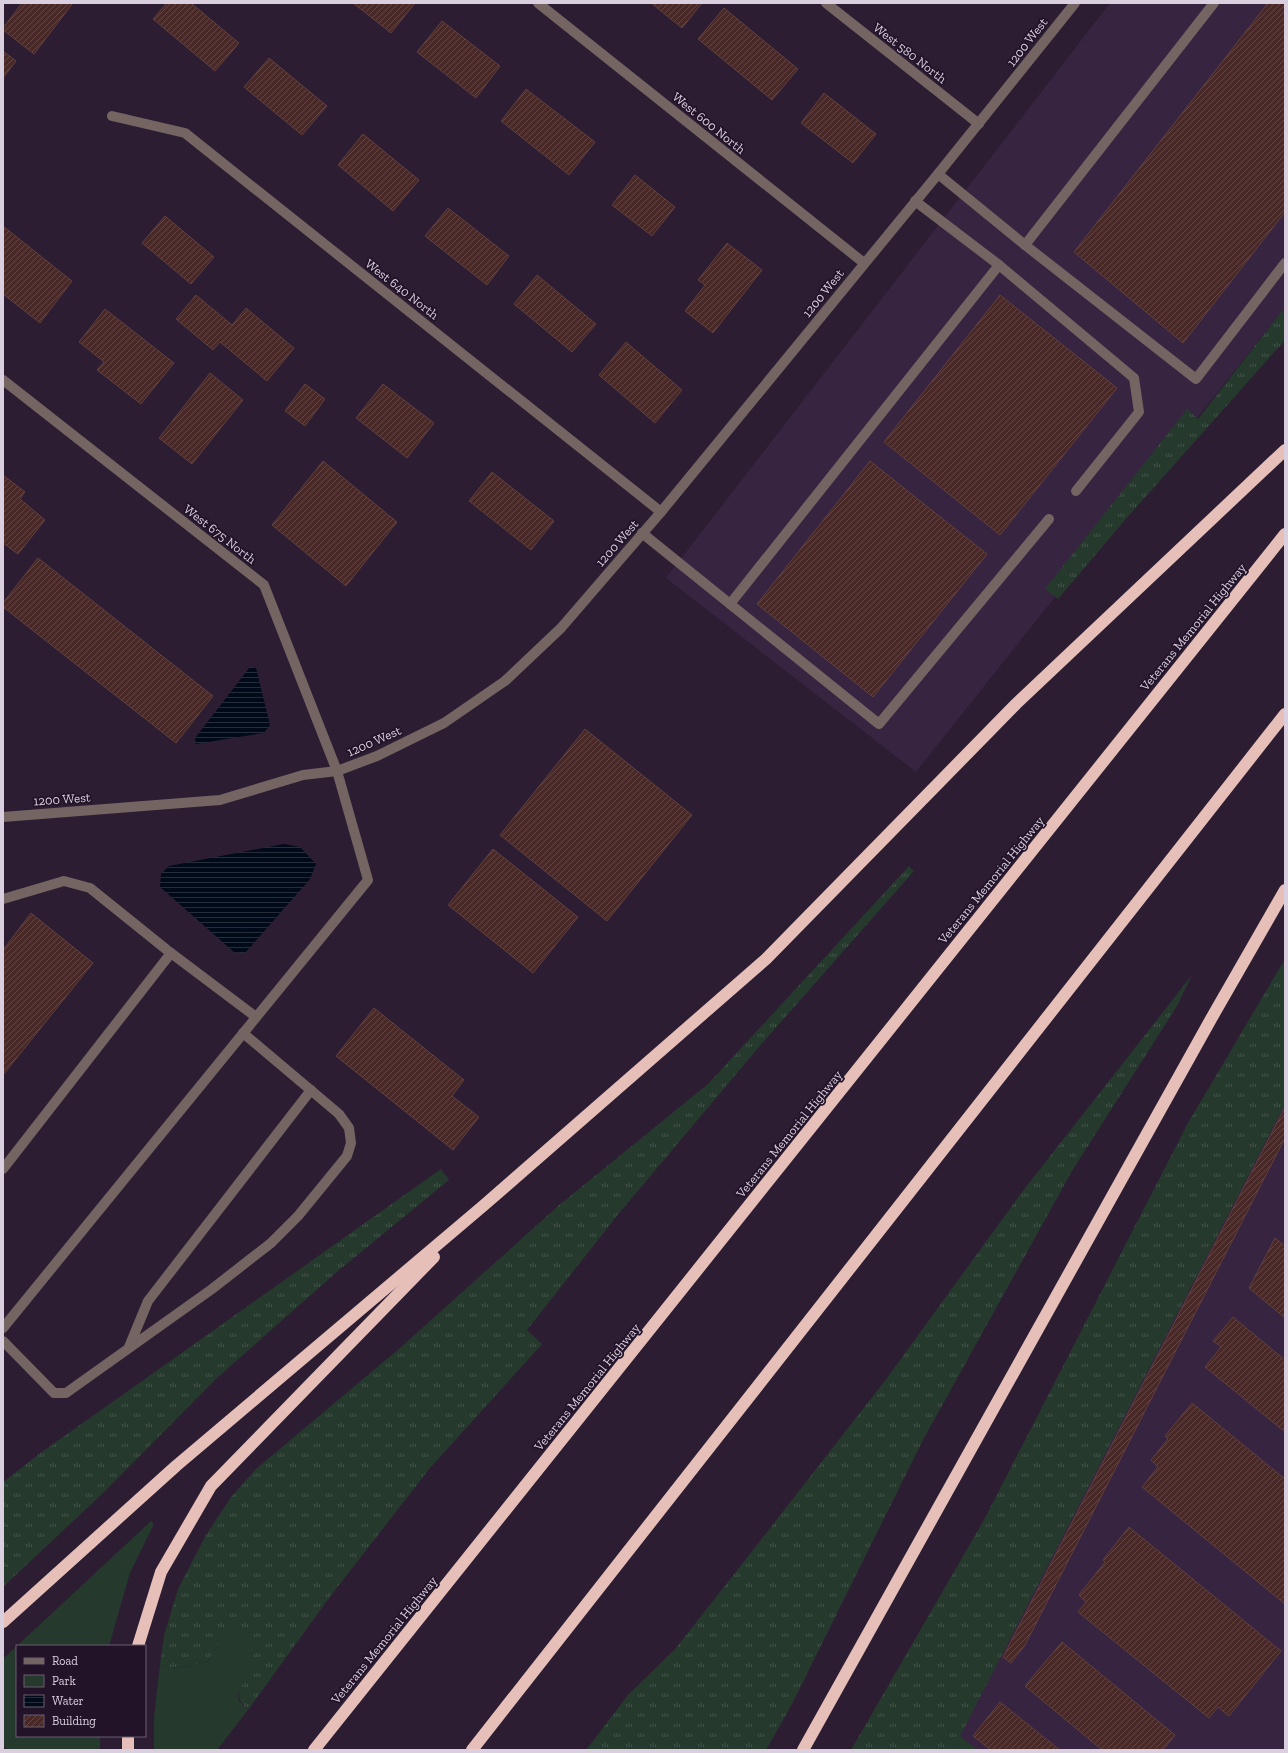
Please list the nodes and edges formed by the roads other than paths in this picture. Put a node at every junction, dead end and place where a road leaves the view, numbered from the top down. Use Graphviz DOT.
graph roads {
  1 [pos="538,3"];
  2 [pos="826,3"];
  3 [pos="1075,3"];
  4 [pos="1214,3"];
  5 [pos="112,116"];
  6 [pos="979,124"];
  7 [pos="938,174"];
  8 [pos="915,201"];
  9 [pos="1025,245"];
  10 [pos="864,263"];
  11 [pos="1285,263"];
  12 [pos="999,265"];
  13 [pos="3,380"];
  14 [pos="1285,450"];
  15 [pos="1076,491"];
  16 [pos="661,512"];
  17 [pos="1049,519"];
  18 [pos="642,534"];
  19 [pos="1285,534"];
  20 [pos="730,604"];
  21 [pos="1285,714"];
  22 [pos="337,771"];
  23 [pos="3,817"];
  24 [pos="1285,890"];
  25 [pos="3,899"];
  26 [pos="171,952"];
  27 [pos="256,1017"];
  28 [pos="243,1033"];
  29 [pos="310,1090"];
  30 [pos="3,1169"];
  31 [pos="484,1206"];
  32 [pos="3,1328"];
  33 [pos="3,1340"];
  34 [pos="129,1348"];
  35 [pos="3,1622"];
  36 [pos="138,1645"];
  37 [pos="128,1737"];
  38 [pos="128,1750"];
  39 [pos="314,1750"];
  40 [pos="472,1750"];
  41 [pos="802,1750"];
  1 -- 10 [label="street, West 600 North"];
  2 -- 6 [label="street, West 580 North"];
  3 -- 6 [label="street, 1200 West"];
  4 -- 9 [label="street"];
  5 -- 16 [label="street, West 640 North"];
  6 -- 7 [label="street, 1200 West"];
  7 -- 8 [label="street, 1200 West"];
  7 -- 9 [label="street"];
  8 -- 10 [label="street, 1200 West"];
  8 -- 12 [label="street"];
  9 -- 11 [label="street"];
  10 -- 16 [label="street, 1200 West"];
  12 -- 15 [label="street"];
  12 -- 20 [label="street"];
  13 -- 22 [label="street, West 675 North"];
  14 -- 31 [label="highway"];
  16 -- 18 [label="street, 1200 West"];
  17 -- 20 [label="street"];
  18 -- 20 [label="street"];
  18 -- 22 [label="street, 1200 West"];
  19 -- 39 [label="highway, Veterans Memorial Highway"];
  21 -- 40 [label="highway"];
  22 -- 23 [label="street, 1200 West"];
  22 -- 27 [label="street, West 675 North"];
  24 -- 41 [label="highway"];
  25 -- 26 [label="street"];
  26 -- 27 [label="street"];
  26 -- 30 [label="street"];
  27 -- 28 [label="street"];
  28 -- 29 [label="street"];
  28 -- 32 [label="street"];
  29 -- 34 [label="street"];
  29 -- 34 [label="street"];
  31 -- 35 [label="highway"];
  31 -- 36 [label="highway"];
  33 -- 34 [label="street"];
  37 -- 38 [label="highway"];
}
